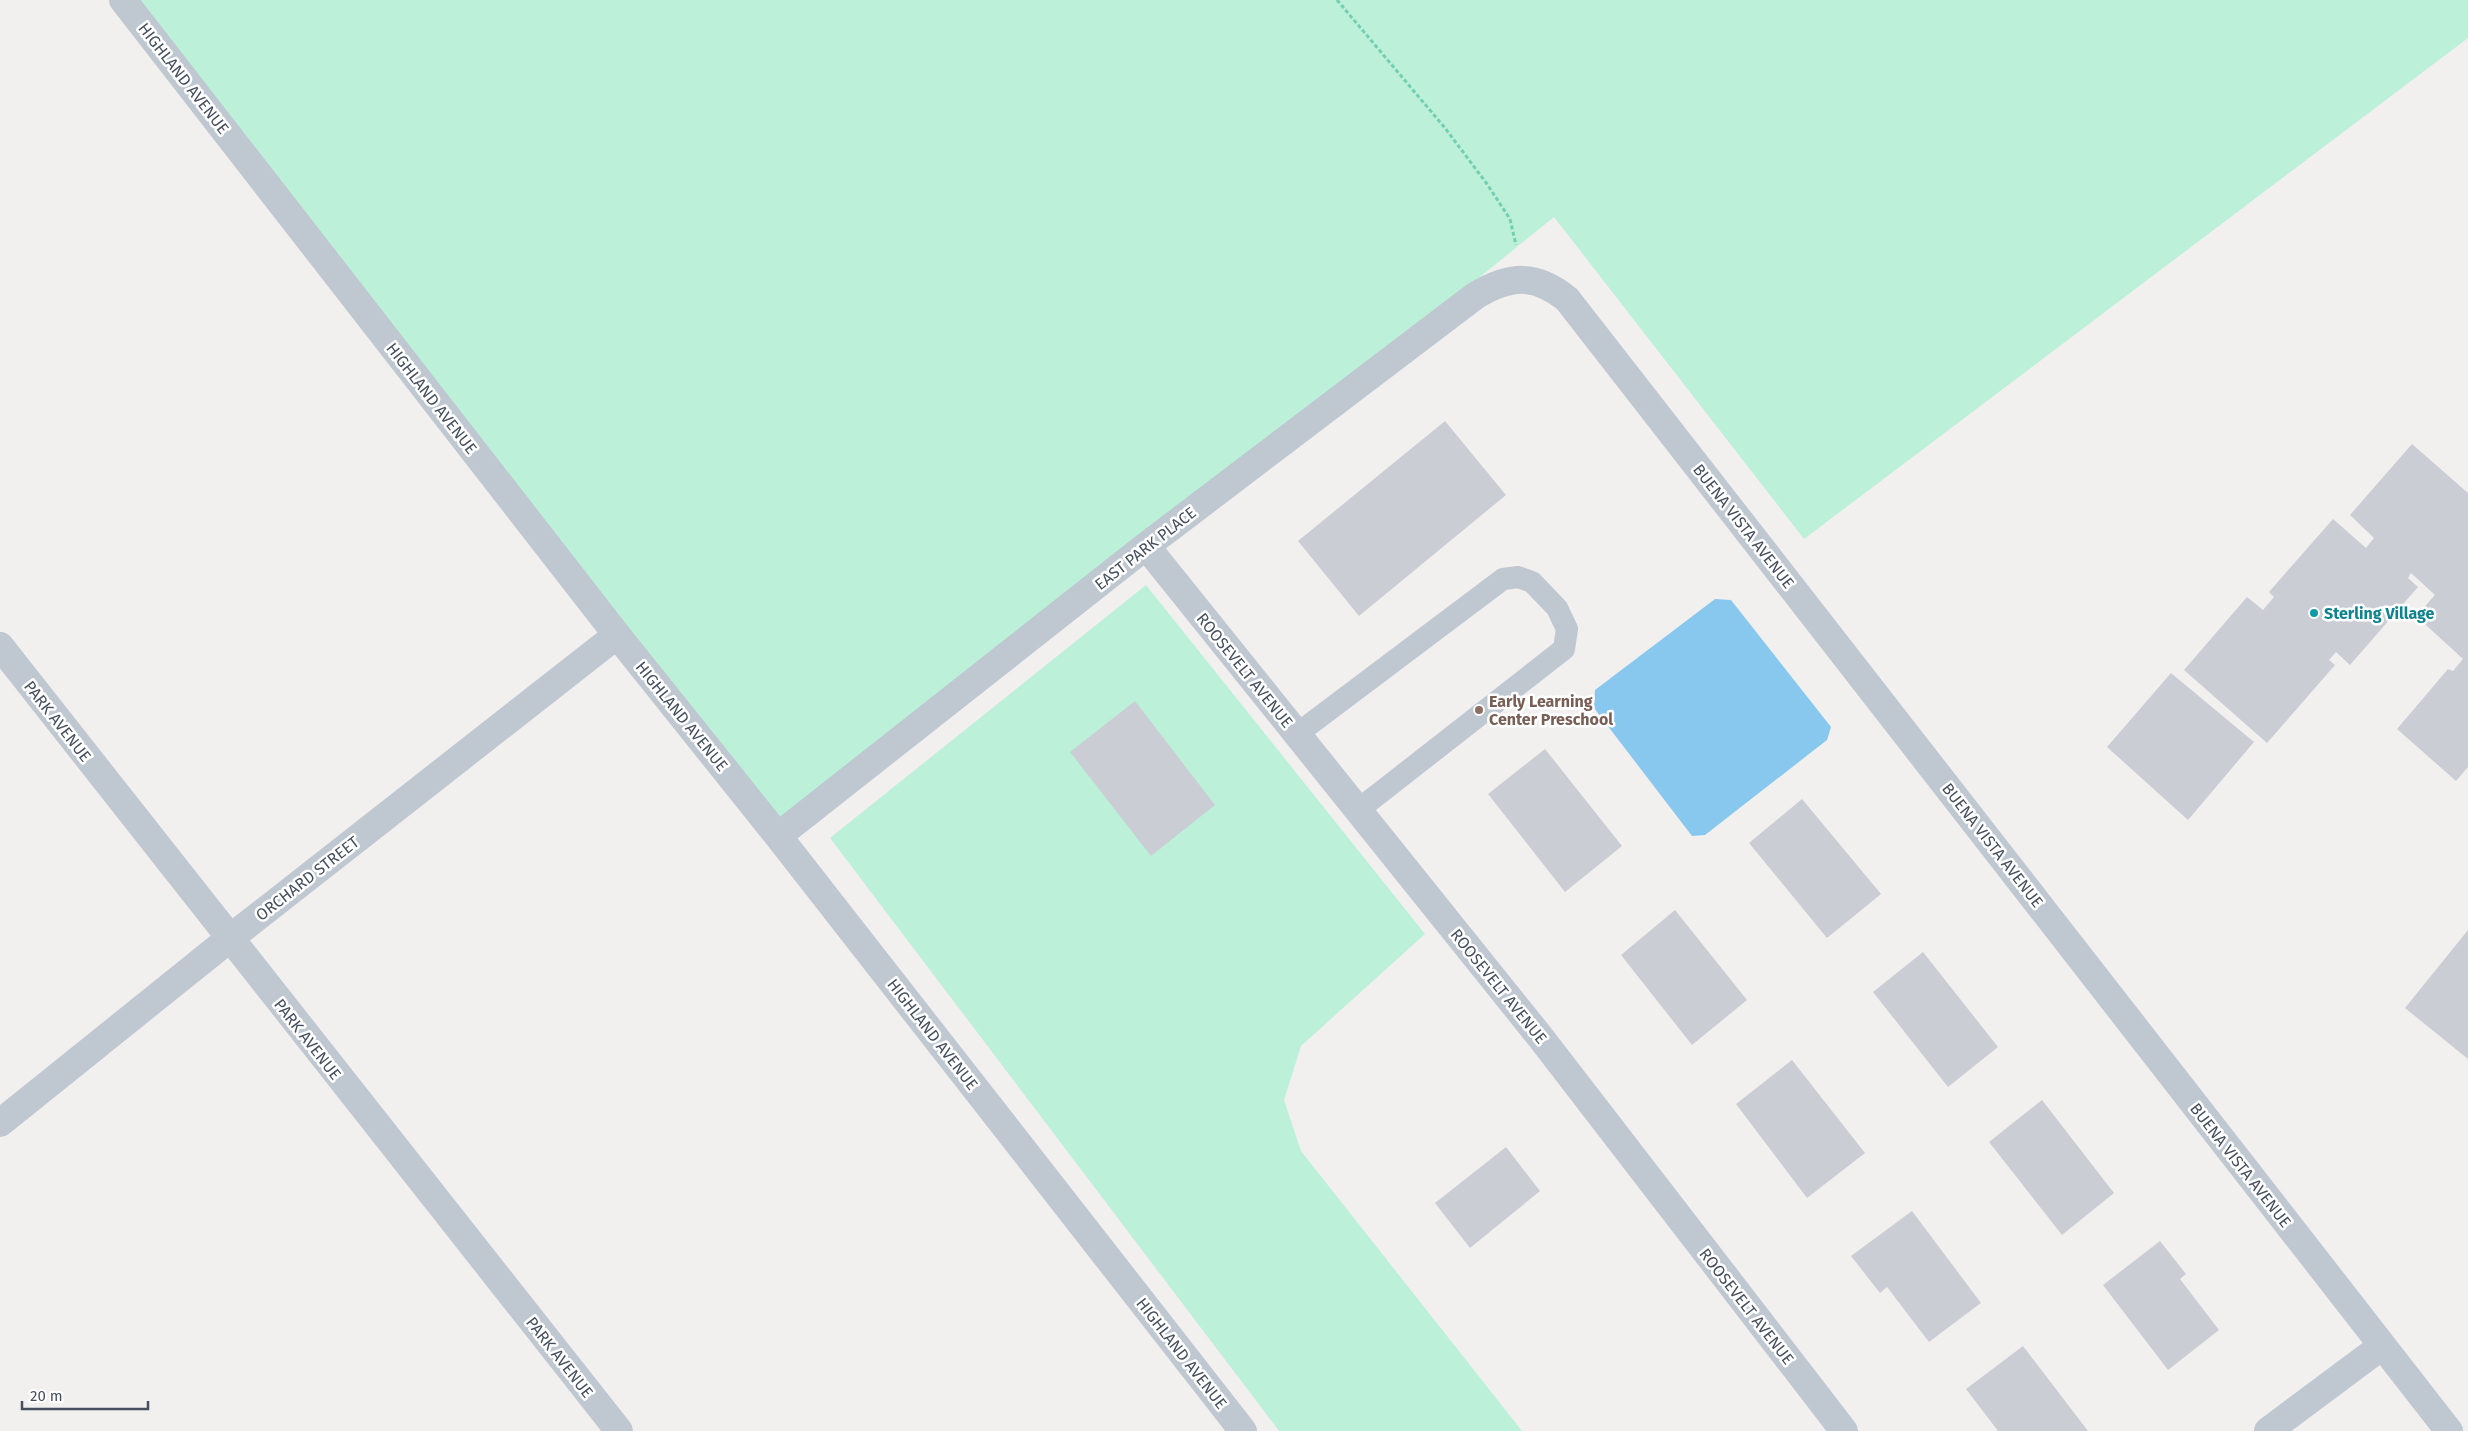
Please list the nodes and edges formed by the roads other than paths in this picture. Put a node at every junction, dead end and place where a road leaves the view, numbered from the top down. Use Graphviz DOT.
graph roads {
  1 [pos="123,0"];
  2 [pos="1523,279"];
  3 [pos="1146,546"];
  4 [pos="617,635"];
  5 [pos="0,646"];
  6 [pos="1297,734"];
  7 [pos="1358,810"];
  8 [pos="778,836"];
  9 [pos="229,939"];
  10 [pos="0,1122"];
  11 [pos="2382,1346"];
  12 [pos="618,1431"];
  13 [pos="1243,1431"];
  14 [pos="1844,1431"];
  15 [pos="2268,1431"];
  16 [pos="2449,1431"];
  1 -- 4 [label="street, HIGHLAND AVENUE"];
  2 -- 3 [label="street, EAST PARK PLACE"];
  2 -- 11 [label="street, BUENA VISTA AVENUE"];
  3 -- 6 [label="street, ROOSEVELT AVENUE"];
  3 -- 8 [label="street, EAST PARK PLACE"];
  4 -- 8 [label="street, HIGHLAND AVENUE"];
  4 -- 9 [label="street, ORCHARD STREET"];
  5 -- 9 [label="street, PARK AVENUE"];
  6 -- 7 [label="street, ROOSEVELT AVENUE"];
  6 -- 7 [label="lane"];
  7 -- 14 [label="street, ROOSEVELT AVENUE"];
  8 -- 13 [label="street, HIGHLAND AVENUE"];
  9 -- 10 [label="street, ORCHARD STREET"];
  9 -- 12 [label="street, PARK AVENUE"];
  11 -- 15 [label="street"];
  11 -- 16 [label="street, BUENA VISTA AVENUE"];
}
